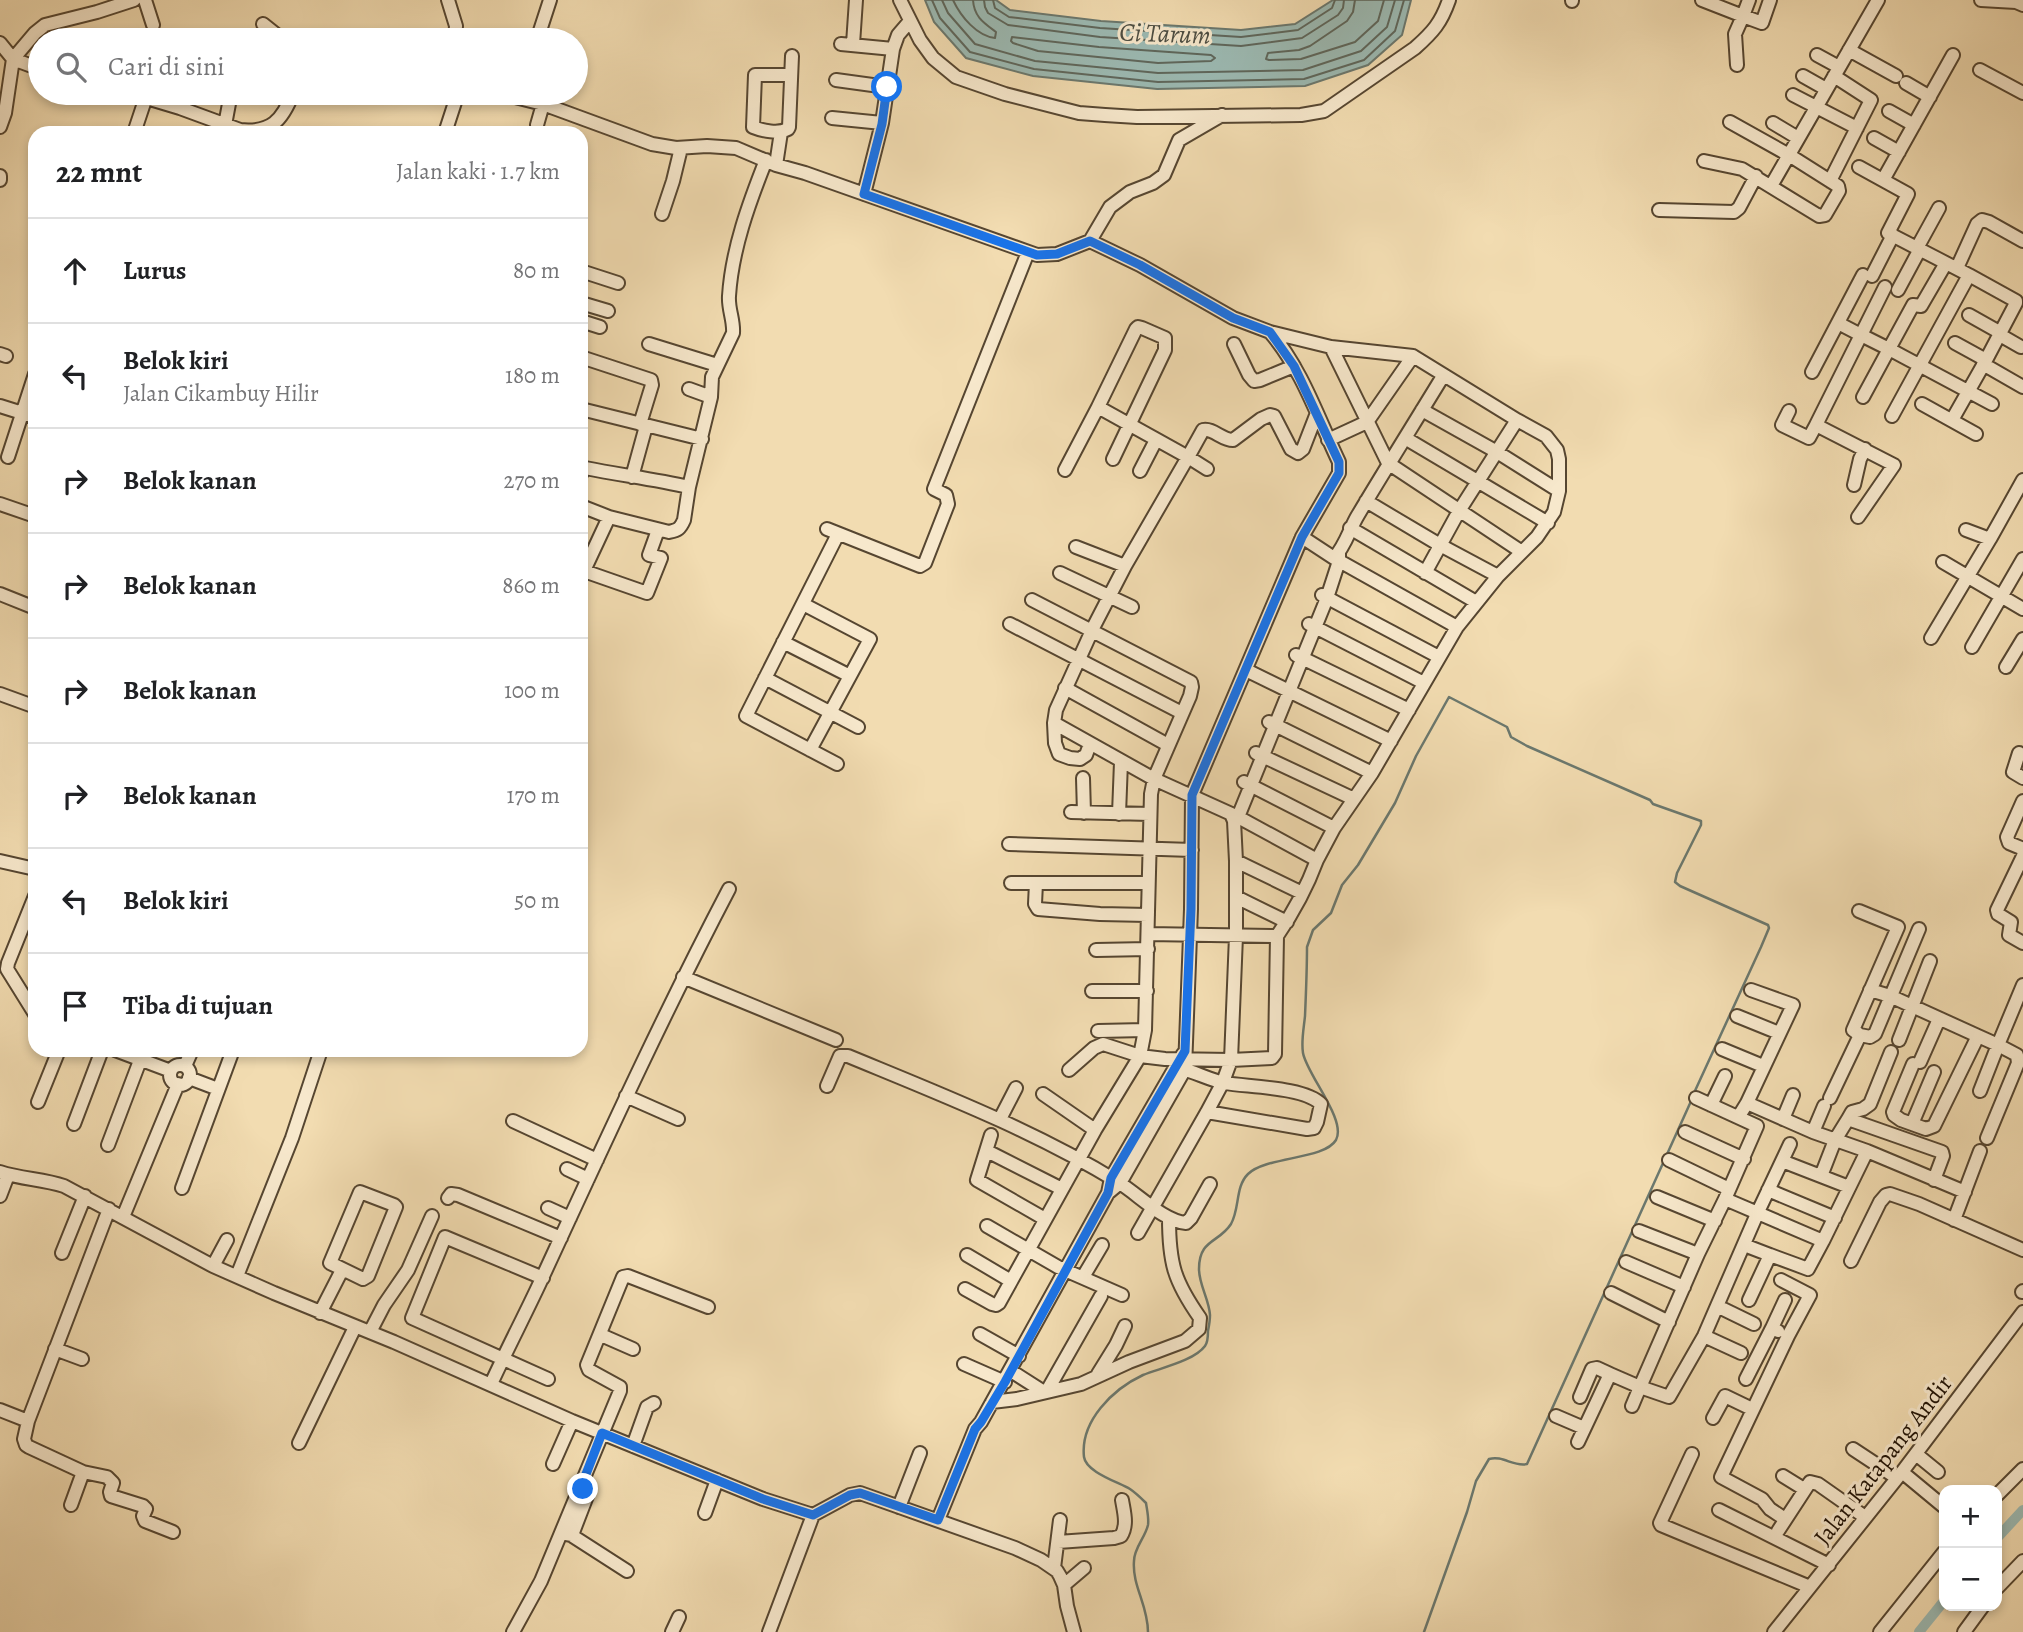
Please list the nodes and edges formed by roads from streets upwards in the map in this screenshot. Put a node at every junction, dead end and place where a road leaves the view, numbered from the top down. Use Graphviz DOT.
graph roads {
  1 [pos="134,0"];
  2 [pos="145,0"];
  3 [pos="448,0"];
  4 [pos="550,0"];
  5 [pos="856,0"];
  6 [pos="900,0"];
  7 [pos="1449,0"];
  8 [pos="1702,0"];
  9 [pos="1749,0"];
  10 [pos="1755,0"];
  11 [pos="1878,0"];
  12 [pos="1981,0"];
  13 [pos="1770,2"];
  14 [pos="2018,3"];
  15 [pos="1744,16"];
  16 [pos="910,21"];
  17 [pos="262,24"];
  18 [pos="153,25"];
  19 [pos="42,28"];
  20 [pos="267,28"];
  21 [pos="456,28"];
  22 [pos="541,28"];
  23 [pos="28,41"];
  24 [pos="0,43"];
  25 [pos="893,49"];
  26 [pos="1849,50"];
  27 [pos="1817,55"];
  28 [pos="1953,55"];
  29 [pos="792,56"];
  30 [pos="13,59"];
  31 [pos="28,65"];
  32 [pos="1737,65"];
  33 [pos="1980,70"];
  34 [pos="1836,71"];
  35 [pos="791,75"];
  36 [pos="1803,76"];
  37 [pos="836,80"];
  38 [pos="887,87"];
  39 [pos="1826,89"];
  40 [pos="2023,93"];
  41 [pos="1793,95"];
  42 [pos="1930,97"];
  43 [pos="143,105"];
  44 [pos="169,105"];
  45 [pos="229,105"];
  46 [pos="288,105"];
  47 [pos="454,105"];
  48 [pos="543,105"];
  49 [pos="546,105"];
  50 [pos="1816,108"];
  51 [pos="1889,111"];
  52 [pos="1222,115"];
  53 [pos="832,118"];
  54 [pos="1730,122"];
  55 [pos="1773,123"];
  56 [pos="882,124"];
  57 [pos="225,125"];
  58 [pos="537,125"];
  59 [pos="1914,125"];
  60 [pos="136,126"];
  61 [pos="268,126"];
  62 [pos="446,126"];
  63 [pos="0,127"];
  64 [pos="1857,128"];
  65 [pos="781,132"];
  66 [pos="1798,138"];
  67 [pos="1874,138"];
  68 [pos="681,148"];
  69 [pos="1899,152"];
  70 [pos="1788,155"];
  71 [pos="1704,161"];
  72 [pos="771,162"];
  73 [pos="1859,167"];
  74 [pos="1756,176"];
  75 [pos="1883,180"];
  76 [pos="1830,181"];
  77 [pos="1771,186"];
  78 [pos="864,194"];
  79 [pos="1939,208"];
  80 [pos="1659,210"];
  81 [pos="662,214"];
  82 [pos="1893,235"];
  83 [pos="1092,237"];
  84 [pos="2023,241"];
  85 [pos="1919,249"];
  86 [pos="1028,252"];
  87 [pos="1952,265"];
  88 [pos="588,273"];
  89 [pos="1969,275"];
  90 [pos="618,283"];
  91 [pos="1885,287"];
  92 [pos="1898,290"];
  93 [pos="588,305"];
  94 [pos="608,311"];
  95 [pos="2018,314"];
  96 [pos="1969,315"];
  97 [pos="588,323"];
  98 [pos="1838,323"];
  99 [pos="600,327"];
  100 [pos="1270,332"];
  101 [pos="2000,334"];
  102 [pos="1861,335"];
  103 [pos="1955,343"];
  104 [pos="649,344"];
  105 [pos="1234,344"];
  106 [pos="2021,346"];
  107 [pos="1331,347"];
  108 [pos="1889,349"];
  109 [pos="1413,356"];
  110 [pos="588,359"];
  111 [pos="1985,362"];
  112 [pos="717,365"];
  113 [pos="1921,365"];
  114 [pos="1294,366"];
  115 [pos="1812,372"];
  116 [pos="1443,376"];
  117 [pos="2023,387"];
  118 [pos="689,389"];
  119 [pos="1968,391"];
  120 [pos="28,394"];
  121 [pos="710,397"];
  122 [pos="1863,397"];
  123 [pos="1922,404"];
  124 [pos="1992,404"];
  125 [pos="0,406"];
  126 [pos="1098,407"];
  127 [pos="1422,410"];
  128 [pos="1789,411"];
  129 [pos="588,412"];
  130 [pos="21,413"];
  131 [pos="1317,413"];
  132 [pos="28,415"];
  133 [pos="1892,416"];
  134 [pos="1517,420"];
  135 [pos="1952,420"];
  136 [pos="1367,422"];
  137 [pos="643,425"];
  138 [pos="1129,425"];
  139 [pos="1816,425"];
  140 [pos="1976,434"];
  141 [pos="1405,438"];
  142 [pos="702,439"];
  143 [pos="1156,440"];
  144 [pos="1328,440"];
  145 [pos="1865,449"];
  146 [pos="1497,452"];
  147 [pos="8,457"];
  148 [pos="1188,457"];
  149 [pos="1113,459"];
  150 [pos="1388,463"];
  151 [pos="588,469"];
  152 [pos="1207,469"];
  153 [pos="1065,470"];
  154 [pos="1140,471"];
  155 [pos="632,477"];
  156 [pos="1478,481"];
  157 [pos="2023,481"];
  158 [pos="1854,485"];
  159 [pos="689,487"];
  160 [pos="1559,491"];
  161 [pos="1366,501"];
  162 [pos="0,504"];
  163 [pos="588,509"];
  164 [pos="1459,511"];
  165 [pos="28,514"];
  166 [pos="609,517"];
  167 [pos="1858,517"];
  168 [pos="1548,523"];
  169 [pos="1350,528"];
  170 [pos="658,530"];
  171 [pos="1966,530"];
  172 [pos="1302,537"];
  173 [pos="1990,539"];
  174 [pos="1440,545"];
  175 [pos="1076,547"];
  176 [pos="1522,552"];
  177 [pos="1337,557"];
  178 [pos="2023,559"];
  179 [pos="588,561"];
  180 [pos="1943,562"];
  181 [pos="1125,566"];
  182 [pos="1060,573"];
  183 [pos="1425,573"];
  184 [pos="588,576"];
  185 [pos="1498,576"];
  186 [pos="1968,577"];
  187 [pos="0,594"];
  188 [pos="1324,596"];
  189 [pos="2001,596"];
  190 [pos="1110,597"];
  191 [pos="1032,600"];
  192 [pos="1476,602"];
  193 [pos="803,604"];
  194 [pos="28,605"];
  195 [pos="1132,607"];
  196 [pos="2023,609"];
  197 [pos="1010,624"];
  198 [pos="1312,625"];
  199 [pos="1457,627"];
  200 [pos="1092,631"];
  201 [pos="1931,638"];
  202 [pos="2023,639"];
  203 [pos="783,642"];
  204 [pos="1972,647"];
  205 [pos="1299,657"];
  206 [pos="1439,657"];
  207 [pos="1078,660"];
  208 [pos="2006,667"];
  209 [pos="1247,670"];
  210 [pos="850,676"];
  211 [pos="765,678"];
  212 [pos="1424,683"];
  213 [pos="1065,688"];
  214 [pos="1288,692"];
  215 [pos="0,694"];
  216 [pos="28,704"];
  217 [pos="1409,710"];
  218 [pos="831,712"];
  219 [pos="1182,713"];
  220 [pos="1054,723"];
  221 [pos="1271,724"];
  222 [pos="858,727"];
  223 [pos="1391,741"];
  224 [pos="1090,744"];
  225 [pos="1168,745"];
  226 [pos="810,750"];
  227 [pos="2019,753"];
  228 [pos="1259,755"];
  229 [pos="1121,762"];
  230 [pos="837,764"];
  231 [pos="1372,774"];
  232 [pos="1083,778"];
  233 [pos="2023,778"];
  234 [pos="1154,779"];
  235 [pos="1247,783"];
  236 [pos="1192,795"];
  237 [pos="1354,799"];
  238 [pos="2023,801"];
  239 [pos="1118,814"];
  240 [pos="1150,814"];
  241 [pos="1234,817"];
  242 [pos="1334,828"];
  243 [pos="1009,844"];
  244 [pos="1150,849"];
  245 [pos="1192,850"];
  246 [pos="2023,853"];
  247 [pos="0,860"];
  248 [pos="1317,860"];
  249 [pos="1236,861"];
  250 [pos="28,867"];
  251 [pos="1011,883"];
  252 [pos="1036,883"];
  253 [pos="1148,883"];
  254 [pos="729,889"];
  255 [pos="1302,893"];
  256 [pos="1236,897"];
  257 [pos="1859,911"];
  258 [pos="28,913"];
  259 [pos="1148,915"];
  260 [pos="1287,922"];
  261 [pos="1919,929"];
  262 [pos="1148,934"];
  263 [pos="1190,936"];
  264 [pos="1236,936"];
  265 [pos="1277,936"];
  266 [pos="2023,943"];
  267 [pos="1147,949"];
  268 [pos="1096,950"];
  269 [pos="1930,961"];
  270 [pos="683,977"];
  271 [pos="2023,985"];
  272 [pos="1751,990"];
  273 [pos="1870,990"];
  274 [pos="1092,991"];
  275 [pos="1147,991"];
  276 [pos="1890,996"];
  277 [pos="28,999"];
  278 [pos="1913,1007"];
  279 [pos="1737,1016"];
  280 [pos="1939,1019"];
  281 [pos="1146,1030"];
  282 [pos="1098,1031"];
  283 [pos="1779,1032"];
  284 [pos="1860,1035"];
  285 [pos="1978,1036"];
  286 [pos="1899,1040"];
  287 [pos="836,1041"];
  288 [pos="1998,1045"];
  289 [pos="1721,1049"];
  290 [pos="1891,1052"];
  291 [pos="1140,1056"];
  292 [pos="56,1057"];
  293 [pos="99,1057"];
  294 [pos="142,1057"];
  295 [pos="146,1057"];
  296 [pos="190,1057"];
  297 [pos="230,1057"];
  298 [pos="319,1057"];
  299 [pos="1231,1060"];
  300 [pos="1182,1062"];
  301 [pos="1763,1066"];
  302 [pos="1069,1070"];
  303 [pos="1934,1072"];
  304 [pos="184,1076"];
  305 [pos="1725,1076"];
  306 [pos="1223,1082"];
  307 [pos="827,1086"];
  308 [pos="1016,1088"];
  309 [pos="218,1089"];
  310 [pos="1980,1091"];
  311 [pos="1043,1094"];
  312 [pos="1793,1095"];
  313 [pos="626,1096"];
  314 [pos="1696,1098"];
  315 [pos="38,1102"];
  316 [pos="1746,1103"];
  317 [pos="1711,1105"];
  318 [pos="1207,1112"];
  319 [pos="1739,1116"];
  320 [pos="678,1119"];
  321 [pos="1000,1119"];
  322 [pos="1783,1119"];
  323 [pos="1848,1119"];
  324 [pos="513,1121"];
  325 [pos="74,1124"];
  326 [pos="1912,1124"];
  327 [pos="1095,1130"];
  328 [pos="1685,1132"];
  329 [pos="1813,1132"];
  330 [pos="991,1135"];
  331 [pos="1987,1138"];
  332 [pos="1835,1140"];
  333 [pos="1790,1144"];
  334 [pos="108,1145"];
  335 [pos="987,1151"];
  336 [pos="1867,1151"];
  337 [pos="1980,1151"];
  338 [pos="1079,1159"];
  339 [pos="1744,1159"];
  340 [pos="597,1160"];
  341 [pos="1669,1160"];
  342 [pos="1782,1161"];
  343 [pos="567,1169"];
  344 [pos="4,1174"];
  345 [pos="1821,1176"];
  346 [pos="588,1179"];
  347 [pos="1934,1180"];
  348 [pos="1116,1181"];
  349 [pos="1210,1184"];
  350 [pos="1849,1187"];
  351 [pos="182,1188"];
  352 [pos="1062,1189"];
  353 [pos="1768,1190"];
  354 [pos="1965,1192"];
  355 [pos="1727,1194"];
  356 [pos="0,1196"];
  357 [pos="85,1196"];
  358 [pos="1657,1197"];
  359 [pos="448,1198"];
  360 [pos="1153,1206"];
  361 [pos="548,1208"];
  362 [pos="109,1209"];
  363 [pos="1757,1213"];
  364 [pos="432,1216"];
  365 [pos="123,1217"];
  366 [pos="570,1218"];
  367 [pos="1169,1218"];
  368 [pos="1835,1218"];
  369 [pos="1045,1219"];
  370 [pos="1954,1220"];
  371 [pos="1715,1221"];
  372 [pos="988,1226"];
  373 [pos="1639,1231"];
  374 [pos="1138,1233"];
  375 [pos="561,1238"];
  376 [pos="227,1240"];
  377 [pos="1823,1241"];
  378 [pos="1102,1245"];
  379 [pos="1744,1245"];
  380 [pos="1028,1250"];
  381 [pos="2023,1250"];
  382 [pos="62,1253"];
  383 [pos="1698,1254"];
  384 [pos="967,1255"];
  385 [pos="1770,1255"];
  386 [pos="1851,1261"];
  387 [pos="1626,1262"];
  388 [pos="214,1266"];
  389 [pos="1066,1270"];
  390 [pos="340,1274"];
  391 [pos="237,1276"];
  392 [pos="1083,1277"];
  393 [pos="543,1278"];
  394 [pos="1781,1280"];
  395 [pos="1011,1281"];
  396 [pos="1684,1287"];
  397 [pos="965,1289"];
  398 [pos="1611,1293"];
  399 [pos="1122,1295"];
  400 [pos="1101,1296"];
  401 [pos="1749,1300"];
  402 [pos="1785,1300"];
  403 [pos="708,1307"];
  404 [pos="1717,1307"];
  405 [pos="2023,1312"];
  406 [pos="320,1313"];
  407 [pos="1669,1322"];
  408 [pos="1754,1324"];
  409 [pos="1125,1326"];
  410 [pos="355,1327"];
  411 [pos="1772,1328"];
  412 [pos="370,1332"];
  413 [pos="601,1335"];
  414 [pos="980,1335"];
  415 [pos="1704,1336"];
  416 [pos="1788,1336"];
  417 [pos="55,1349"];
  418 [pos="633,1349"];
  419 [pos="1741,1353"];
  420 [pos="1019,1356"];
  421 [pos="82,1359"];
  422 [pos="502,1361"];
  423 [pos="964,1364"];
  424 [pos="1610,1374"];
  425 [pos="1098,1375"];
  426 [pos="1008,1376"];
  427 [pos="548,1379"];
  428 [pos="1746,1379"];
  429 [pos="491,1384"];
  430 [pos="1640,1387"];
  431 [pos="1045,1391"];
  432 [pos="1580,1397"];
  433 [pos="992,1402"];
  434 [pos="654,1403"];
  435 [pos="1632,1406"];
  436 [pos="1752,1409"];
  437 [pos="0,1410"];
  438 [pos="1556,1416"];
  439 [pos="1713,1418"];
  440 [pos="29,1421"];
  441 [pos="572,1421"];
  442 [pos="1584,1428"];
  443 [pos="602,1433"];
  444 [pos="1578,1442"];
  445 [pos="299,1443"];
  446 [pos="632,1446"];
  447 [pos="1853,1448"];
  448 [pos="920,1453"];
  449 [pos="1692,1454"];
  450 [pos="1916,1454"];
  451 [pos="553,1464"];
  452 [pos="2023,1469"];
  453 [pos="83,1472"];
  454 [pos="1938,1472"];
  455 [pos="1899,1475"];
  456 [pos="1783,1476"];
  457 [pos="717,1480"];
  458 [pos="1804,1489"];
  459 [pos="2002,1490"];
  460 [pos="1122,1500"];
  461 [pos="1939,1503"];
  462 [pos="71,1505"];
  463 [pos="899,1507"];
  464 [pos="1719,1510"];
  465 [pos="705,1513"];
  466 [pos="813,1515"];
  467 [pos="1865,1517"];
  468 [pos="1785,1519"];
  469 [pos="1060,1520"];
  470 [pos="941,1521"];
  471 [pos="1778,1531"];
  472 [pos="173,1532"];
  473 [pos="567,1534"];
  474 [pos="1058,1542"];
  475 [pos="1939,1558"];
  476 [pos="2023,1560"];
  477 [pos="1829,1565"];
  478 [pos="1054,1568"];
  479 [pos="1084,1568"];
  480 [pos="627,1571"];
  481 [pos="2002,1583"];
  482 [pos="1064,1585"];
  483 [pos="1810,1587"];
  484 [pos="1979,1611"];
  485 [pos="679,1617"];
  486 [pos="513,1632"];
  487 [pos="672,1632"];
  488 [pos="769,1632"];
  489 [pos="1074,1632"];
  490 [pos="1774,1632"];
  491 [pos="1880,1632"];
  492 [pos="1964,1632"];
  1 -- 19 [label="street"];
  2 -- 18 [label="street"];
  3 -- 21 [label="street"];
  4 -- 22 [label="street"];
  5 -- 25 [label="street"];
  6 -- 16 [label="street"];
  7 -- 52 [label="street"];
  8 -- 15 [label="street"];
  9 -- 15 [label="street"];
  10 -- 13 [label="street"];
  11 -- 26 [label="street"];
  12 -- 14 [label="street"];
  13 -- 15 [label="street"];
  15 -- 32 [label="street"];
  16 -- 25 [label="street"];
  16 -- 52 [label="street"];
  17 -- 20 [label="street"];
  23 -- 30 [label="street"];
  24 -- 30 [label="street"];
  25 -- 38 [label="street"];
  26 -- 34 [label="street"];
  26 -- 42 [label="street"];
  27 -- 34 [label="street"];
  28 -- 42 [label="street"];
  29 -- 35 [label="street"];
  30 -- 31 [label="street"];
  30 -- 63 [label="street"];
  33 -- 40 [label="street"];
  34 -- 39 [label="street"];
  34 -- 64 [label="street"];
  35 -- 65 [label="street"];
  35 -- 65 [label="street"];
  36 -- 39 [label="street"];
  37 -- 38 [label="street"];
  38 -- 56 [label="street"];
  39 -- 50 [label="street"];
  41 -- 50 [label="street"];
  42 -- 59 [label="street"];
  43 -- 60 [label="street"];
  44 -- 57 [label="street"];
  45 -- 57 [label="street"];
  46 -- 61 [label="street"];
  47 -- 62 [label="street"];
  48 -- 58 [label="street"];
  49 -- 68 [label="street"];
  50 -- 64 [label="street"];
  50 -- 66 [label="street"];
  51 -- 59 [label="street"];
  52 -- 83 [label="street"];
  53 -- 56 [label="street"];
  54 -- 70 [label="street"];
  55 -- 66 [label="street"];
  56 -- 78 [label="street"];
  59 -- 69 [label="street"];
  64 -- 76 [label="street"];
  65 -- 72 [label="street"];
  66 -- 70 [label="street"];
  67 -- 69 [label="street"];
  68 -- 72 [label="street"];
  68 -- 81 [label="street"];
  69 -- 75 [label="street"];
  70 -- 76 [label="street"];
  70 -- 77 [label="street"];
  71 -- 74 [label="street"];
  72 -- 78 [label="street"];
  72 -- 112 [label="street"];
  73 -- 75 [label="street"];
  74 -- 77 [label="street"];
  74 -- 80 [label="street"];
  75 -- 82 [label="street"];
  76 -- 77 [label="street"];
  78 -- 86 [label="street"];
  79 -- 85 [label="street"];
  82 -- 85 [label="street"];
  82 -- 98 [label="street"];
  83 -- 86 [label="street"];
  83 -- 100 [label="street"];
  84 -- 87 [label="street"];
  85 -- 87 [label="street"];
  85 -- 92 [label="street"];
  86 -- 193 [label="street"];
  87 -- 89 [label="street"];
  87 -- 108 [label="street"];
  88 -- 90 [label="street"];
  89 -- 95 [label="street"];
  89 -- 113 [label="street"];
  91 -- 102 [label="street"];
  93 -- 94 [label="street"];
  95 -- 101 [label="street"];
  96 -- 101 [label="street"];
  97 -- 99 [label="street"];
  98 -- 102 [label="street"];
  98 -- 115 [label="street"];
  100 -- 107 [label="street"];
  100 -- 114 [label="street"];
  101 -- 106 [label="street"];
  101 -- 111 [label="street"];
  102 -- 108 [label="street"];
  102 -- 139 [label="street"];
  103 -- 111 [label="street"];
  104 -- 112 [label="street"];
  105 -- 114 [label="street"];
  107 -- 109 [label="street"];
  107 -- 136 [label="street"];
  108 -- 113 [label="street"];
  108 -- 122 [label="street"];
  109 -- 116 [label="street"];
  109 -- 136 [label="street"];
  110 -- 137 [label="street"];
  111 -- 117 [label="street"];
  111 -- 119 [label="street"];
  112 -- 121 [label="street"];
  113 -- 119 [label="street"];
  113 -- 133 [label="street"];
  114 -- 131 [label="street"];
  116 -- 127 [label="street"];
  116 -- 134 [label="street"];
  118 -- 121 [label="street"];
  119 -- 124 [label="street"];
  119 -- 135 [label="street"];
  120 -- 130 [label="street"];
  121 -- 142 [label="street"];
  123 -- 135 [label="street"];
  125 -- 130 [label="street"];
  126 -- 138 [label="street"];
  126 -- 138 [label="street"];
  126 -- 153 [label="street"];
  127 -- 141 [label="street"];
  127 -- 146 [label="street"];
  128 -- 139 [label="street"];
  129 -- 137 [label="street"];
  130 -- 132 [label="street"];
  130 -- 147 [label="street"];
  131 -- 144 [label="street"];
  131 -- 148 [label="street"];
  134 -- 146 [label="street"];
  134 -- 160 [label="street"];
  135 -- 140 [label="street"];
  136 -- 144 [label="street"];
  136 -- 150 [label="street"];
  137 -- 142 [label="street"];
  137 -- 155 [label="street"];
  138 -- 143 [label="street"];
  138 -- 149 [label="street"];
  139 -- 145 [label="street"];
  141 -- 150 [label="street"];
  141 -- 156 [label="street"];
  142 -- 159 [label="street"];
  143 -- 148 [label="street"];
  143 -- 154 [label="street"];
  144 -- 172 [label="street"];
  145 -- 158 [label="street"];
  145 -- 167 [label="street"];
  146 -- 156 [label="street"];
  146 -- 160 [label="street"];
  148 -- 152 [label="street"];
  148 -- 181 [label="street"];
  150 -- 161 [label="street"];
  150 -- 164 [label="street"];
  151 -- 155 [label="street"];
  155 -- 159 [label="street"];
  156 -- 164 [label="street"];
  156 -- 168 [label="street"];
  157 -- 173 [label="street"];
  159 -- 170 [label="street"];
  160 -- 168 [label="street"];
  161 -- 169 [label="street"];
  161 -- 174 [label="street"];
  162 -- 165 [label="street"];
  163 -- 166 [label="street"];
  164 -- 174 [label="street"];
  164 -- 176 [label="street"];
  166 -- 170 [label="street"];
  166 -- 179 [label="street"];
  168 -- 176 [label="street"];
  169 -- 177 [label="street"];
  169 -- 183 [label="street"];
  170 -- 184 [label="street"];
  171 -- 173 [label="street"];
  172 -- 177 [label="street"];
  172 -- 209 [label="street"];
  173 -- 186 [label="street"];
  174 -- 183 [label="street"];
  174 -- 185 [label="street"];
  175 -- 181 [label="street"];
  176 -- 185 [label="street"];
  177 -- 188 [label="street"];
  177 -- 199 [label="street"];
  178 -- 189 [label="street"];
  180 -- 186 [label="street"];
  181 -- 190 [label="street"];
  182 -- 190 [label="street"];
  183 -- 192 [label="street"];
  185 -- 192 [label="street"];
  186 -- 189 [label="street"];
  186 -- 201 [label="street"];
  187 -- 194 [label="street"];
  188 -- 198 [label="street"];
  188 -- 206 [label="street"];
  189 -- 196 [label="street"];
  189 -- 204 [label="street"];
  190 -- 195 [label="street"];
  190 -- 200 [label="street"];
  191 -- 200 [label="street"];
  192 -- 199 [label="street"];
  193 -- 203 [label="street"];
  193 -- 210 [label="street"];
  197 -- 207 [label="street"];
  198 -- 205 [label="street"];
  198 -- 212 [label="street"];
  199 -- 206 [label="street"];
  200 -- 207 [label="street"];
  200 -- 219 [label="street"];
  202 -- 208 [label="street"];
  203 -- 210 [label="street"];
  203 -- 211 [label="street"];
  205 -- 214 [label="street"];
  205 -- 217 [label="street"];
  206 -- 212 [label="street"];
  207 -- 213 [label="street"];
  207 -- 219 [label="street"];
  209 -- 214 [label="street"];
  209 -- 236 [label="street"];
  210 -- 218 [label="street"];
  211 -- 218 [label="street"];
  211 -- 226 [label="street"];
  212 -- 217 [label="street"];
  213 -- 220 [label="street"];
  213 -- 225 [label="street"];
  214 -- 221 [label="street"];
  214 -- 223 [label="street"];
  215 -- 216 [label="street"];
  217 -- 223 [label="street"];
  218 -- 222 [label="street"];
  218 -- 226 [label="street"];
  219 -- 225 [label="street"];
  220 -- 224 [label="street"];
  220 -- 224 [label="street"];
  221 -- 228 [label="street"];
  221 -- 231 [label="street"];
  223 -- 231 [label="street"];
  224 -- 229 [label="street"];
  225 -- 234 [label="street"];
  226 -- 230 [label="street"];
  227 -- 233 [label="street"];
  228 -- 235 [label="street"];
  228 -- 237 [label="street"];
  229 -- 234 [label="street"];
  229 -- 239 [label="street"];
  231 -- 237 [label="street"];
  232 -- 239 [label="street"];
  234 -- 236 [label="street"];
  234 -- 240 [label="street"];
  235 -- 241 [label="street"];
  235 -- 242 [label="street"];
  236 -- 241 [label="street"];
  236 -- 245 [label="street"];
  237 -- 242 [label="street"];
  238 -- 246 [label="street"];
  239 -- 240 [label="street"];
  240 -- 244 [label="street"];
  241 -- 248 [label="street"];
  241 -- 249 [label="street"];
  242 -- 248 [label="street"];
  243 -- 244 [label="street"];
  244 -- 245 [label="street"];
  244 -- 253 [label="street"];
  245 -- 263 [label="street"];
  246 -- 266 [label="street"];
  247 -- 250 [label="street"];
  248 -- 255 [label="street"];
  249 -- 255 [label="street"];
  249 -- 256 [label="street"];
  251 -- 252 [label="street"];
  252 -- 253 [label="street"];
  252 -- 259 [label="street"];
  253 -- 259 [label="street"];
  254 -- 270 [label="street"];
  255 -- 260 [label="street"];
  256 -- 260 [label="street"];
  256 -- 264 [label="street"];
  257 -- 273 [label="street"];
  258 -- 277 [label="street"];
  259 -- 262 [label="street"];
  260 -- 265 [label="street"];
  261 -- 276 [label="street"];
  262 -- 263 [label="street"];
  262 -- 267 [label="street"];
  263 -- 264 [label="street"];
  263 -- 300 [label="street"];
  264 -- 265 [label="street"];
  264 -- 299 [label="street"];
  265 -- 299 [label="street"];
  267 -- 268 [label="street"];
  267 -- 275 [label="street"];
  269 -- 278 [label="street"];
  270 -- 287 [label="street"];
  270 -- 313 [label="street"];
  271 -- 288 [label="street"];
  272 -- 283 [label="street"];
  273 -- 276 [label="street"];
  273 -- 284 [label="street"];
  274 -- 275 [label="street"];
  275 -- 281 [label="street"];
  276 -- 278 [label="street"];
  276 -- 284 [label="street"];
  278 -- 280 [label="street"];
  278 -- 286 [label="street"];
  279 -- 283 [label="street"];
  280 -- 285 [label="street"];
  280 -- 326 [label="street"];
  281 -- 282 [label="street"];
  281 -- 291 [label="street"];
  283 -- 301 [label="street"];
  284 -- 329 [label="street"];
  285 -- 288 [label="street"];
  285 -- 326 [label="street"];
  288 -- 310 [label="street"];
  288 -- 331 [label="street"];
  289 -- 301 [label="street"];
  290 -- 323 [label="street"];
  291 -- 300 [label="street"];
  291 -- 302 [label="street"];
  291 -- 327 [label="street"];
  292 -- 315 [label="street"];
  293 -- 325 [label="street"];
  294 -- 334 [label="street"];
  295 -- 304 [label="street"];
  296 -- 304 [label="street"];
  297 -- 309 [label="street"];
  298 -- 391 [label="street"];
  299 -- 300 [label="street"];
  299 -- 306 [label="street"];
  300 -- 306 [label="street"];
  300 -- 348 [label="street"];
  301 -- 316 [label="street"];
  303 -- 326 [label="street"];
  304 -- 309 [label="street"];
  304 -- 365 [label="street"];
  305 -- 317 [label="street"];
  306 -- 318 [label="street"];
  306 -- 318 [label="street"];
  307 -- 321 [label="street"];
  308 -- 321 [label="street"];
  309 -- 351 [label="street"];
  311 -- 327 [label="street"];
  312 -- 322 [label="street"];
  313 -- 320 [label="street"];
  313 -- 340 [label="street"];
  314 -- 317 [label="street"];
  316 -- 319 [label="street"];
  316 -- 322 [label="street"];
  317 -- 319 [label="street"];
  318 -- 360 [label="street"];
  319 -- 339 [label="street"];
  321 -- 338 [label="street"];
  322 -- 329 [label="street"];
  323 -- 332 [label="street"];
  323 -- 347 [label="street"];
  324 -- 340 [label="street"];
  327 -- 338 [label="street"];
  328 -- 339 [label="street"];
  329 -- 332 [label="street"];
  330 -- 335 [label="street"];
  332 -- 336 [label="street"];
  332 -- 345 [label="street"];
  333 -- 342 [label="street"];
  335 -- 352 [label="street"];
  335 -- 369 [label="street"];
  336 -- 347 [label="street"];
  336 -- 350 [label="street"];
  337 -- 354 [label="street"];
  338 -- 348 [label="street"];
  338 -- 352 [label="street"];
  339 -- 355 [label="street"];
  340 -- 346 [label="street"];
  341 -- 355 [label="street"];
  342 -- 345 [label="street"];
  342 -- 353 [label="street"];
  343 -- 346 [label="street"];
  344 -- 356 [label="street"];
  344 -- 357 [label="street"];
  345 -- 350 [label="street"];
  346 -- 366 [label="street"];
  347 -- 354 [label="street"];
  348 -- 360 [label="street"];
  348 -- 389 [label="street"];
  349 -- 367 [label="street"];
  350 -- 368 [label="street"];
  352 -- 369 [label="street"];
  353 -- 363 [label="street"];
  353 -- 368 [label="street"];
  354 -- 370 [label="street"];
  355 -- 363 [label="street"];
  355 -- 371 [label="street"];
  357 -- 362 [label="street"];
  357 -- 382 [label="street"];
  358 -- 371 [label="street"];
  359 -- 375 [label="street"];
  360 -- 367 [label="street"];
  360 -- 374 [label="street"];
  361 -- 366 [label="street"];
  362 -- 365 [label="street"];
  362 -- 417 [label="street"];
  363 -- 377 [label="street"];
  363 -- 379 [label="street"];
  364 -- 412 [label="street"];
  365 -- 388 [label="street"];
  366 -- 375 [label="street"];
  367 -- 425 [label="street"];
  368 -- 377 [label="street"];
  369 -- 380 [label="street"];
  370 -- 381 [label="street"];
  370 -- 386 [label="street"];
  371 -- 383 [label="street"];
  372 -- 380 [label="street"];
  373 -- 383 [label="street"];
  375 -- 393 [label="street"];
  376 -- 388 [label="street"];
  377 -- 385 [label="street"];
  378 -- 392 [label="street"];
  379 -- 385 [label="street"];
  379 -- 404 [label="street"];
  380 -- 389 [label="street"];
  380 -- 395 [label="street"];
  383 -- 396 [label="street"];
  384 -- 395 [label="street"];
  385 -- 401 [label="street"];
  387 -- 396 [label="street"];
  388 -- 391 [label="street"];
  389 -- 392 [label="street"];
  389 -- 420 [label="street"];
  390 -- 390 [label="street"];
  390 -- 406 [label="street"];
  391 -- 406 [label="street"];
  392 -- 399 [label="street"];
  393 -- 422 [label="street"];
  393 -- 422 [label="street"];
  394 -- 416 [label="street"];
  395 -- 397 [label="street"];
  396 -- 407 [label="street"];
  398 -- 407 [label="street"];
  400 -- 431 [label="street"];
  402 -- 411 [label="street"];
  403 -- 413 [label="street"];
  404 -- 408 [label="street"];
  404 -- 415 [label="street"];
  405 -- 450 [label="street, Jalan Katapang Andir"];
  406 -- 410 [label="street"];
  407 -- 430 [label="street"];
  409 -- 425 [label="street"];
  410 -- 412 [label="street"];
  410 -- 445 [label="street"];
  411 -- 416 [label="street"];
  411 -- 428 [label="street"];
  412 -- 429 [label="street"];
  413 -- 418 [label="street"];
  413 -- 443 [label="street"];
  414 -- 420 [label="street"];
  415 -- 419 [label="street"];
  415 -- 430 [label="street"];
  416 -- 436 [label="street"];
  417 -- 421 [label="street"];
  417 -- 440 [label="street"];
  420 -- 426 [label="street"];
  422 -- 427 [label="street"];
  422 -- 429 [label="street"];
  423 -- 426 [label="street"];
  424 -- 430 [label="street"];
  424 -- 432 [label="street"];
  424 -- 442 [label="street"];
  425 -- 431 [label="street"];
  426 -- 431 [label="street"];
  426 -- 433 [label="street"];
  429 -- 441 [label="street"];
  430 -- 435 [label="street"];
  431 -- 433 [label="street"];
  433 -- 470 [label="street"];
  434 -- 446 [label="street"];
  436 -- 439 [label="street"];
  436 -- 468 [label="street"];
  437 -- 440 [label="street"];
  438 -- 442 [label="street"];
  440 -- 453 [label="street"];
  441 -- 443 [label="street"];
  441 -- 451 [label="street"];
  442 -- 444 [label="street"];
  443 -- 446 [label="street"];
  443 -- 473 [label="street"];
  446 -- 457 [label="street"];
  447 -- 455 [label="street"];
  448 -- 463 [label="street"];
  449 -- 483 [label="street"];
  450 -- 454 [label="street"];
  450 -- 455 [label="street, Jalan Katapang Andir"];
  452 -- 459 [label="street"];
  453 -- 462 [label="street"];
  453 -- 472 [label="street"];
  455 -- 461 [label="street"];
  455 -- 467 [label="street, Jalan Katapang Andir"];
  456 -- 458 [label="street"];
  457 -- 465 [label="street"];
  457 -- 466 [label="street"];
  458 -- 467 [label="street"];
  458 -- 468 [label="street"];
  460 -- 474 [label="street"];
  463 -- 466 [label="street"];
  463 -- 470 [label="street"];
  464 -- 477 [label="street"];
  466 -- 488 [label="street"];
  467 -- 477 [label="street, Jalan Katapang Andir"];
  468 -- 471 [label="street"];
  469 -- 474 [label="street"];
  470 -- 478 [label="street"];
  473 -- 480 [label="street"];
  473 -- 486 [label="street"];
  474 -- 478 [label="street"];
  475 -- 491 [label="street"];
  476 -- 481 [label="street"];
  477 -- 483 [label="street, Jalan Katapang Andir"];
  478 -- 482 [label="street"];
  479 -- 482 [label="street"];
  482 -- 489 [label="street"];
  483 -- 490 [label="street, Jalan Katapang Andir"];
  484 -- 492 [label="street"];
  485 -- 487 [label="street"];
}
